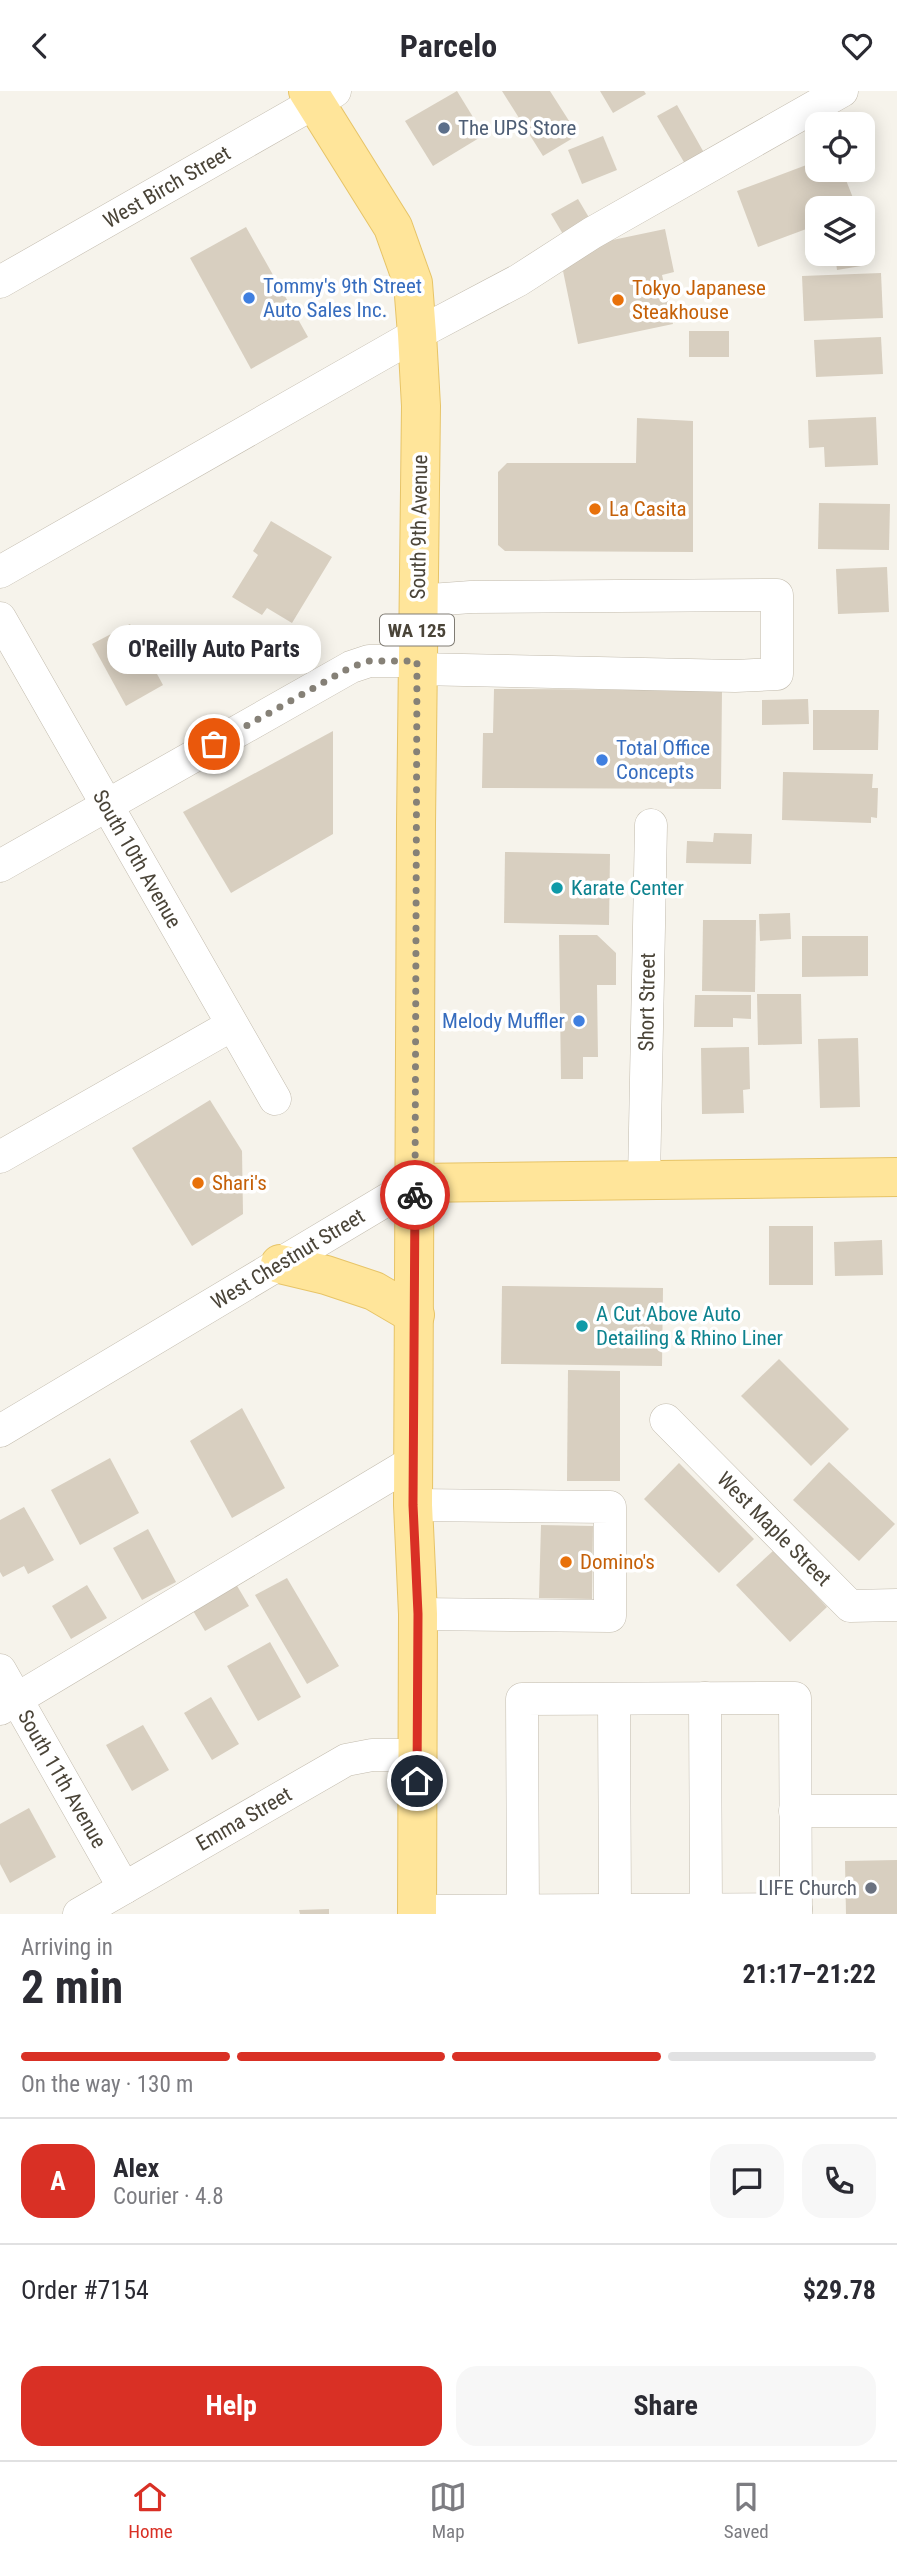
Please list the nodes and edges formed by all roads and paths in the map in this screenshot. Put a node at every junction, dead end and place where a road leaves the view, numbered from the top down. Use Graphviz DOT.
graph roads {
  1 [pos="842,91"];
  2 [pos="319,95"];
  3 [pos="0,282"];
  4 [pos="418,334"];
  5 [pos="0,572"];
  6 [pos="418,601"];
  7 [pos="0,618"];
  8 [pos="417,665"];
  9 [pos="107,805"];
  10 [pos="651,825"];
  11 [pos="0,866"];
  12 [pos="232,1025"];
  13 [pos="275,1099"];
  14 [pos="0,1157"];
  15 [pos="897,1177"];
  16 [pos="644,1180"];
  17 [pos="415,1183"];
  18 [pos="280,1264"];
  19 [pos="415,1315"];
  20 [pos="666,1420"];
  21 [pos="0,1431"];
  22 [pos="414,1461"];
  23 [pos="413,1505"];
  24 [pos="897,1605"];
  25 [pos="418,1614"];
  26 [pos="0,1670"];
  27 [pos="705,1698"];
  28 [pos="614,1699"];
  29 [pos="8,1705"];
  30 [pos="417,1755"];
  31 [pos="795,1811"];
  32 [pos="897,1811"];
  33 [pos="124,1888"];
  34 [pos="706,1909"];
  35 [pos="615,1910"];
  36 [pos="796,1911"];
  37 [pos="417,1912"];
  38 [pos="523,1912"];
  39 [pos="79,1914"];
  1 -- 4 [label="street"];
  2 -- 3 [label="street, West Birch Street"];
  2 -- 4 [label="main road, South 9th Avenue / WA 125"];
  4 -- 5 [label="street"];
  4 -- 6 [label="main road, South 9th Avenue / WA 125"];
  6 -- 8 [label="main road, South 9th Avenue / WA 125"];
  6 -- 8 [label="street"];
  7 -- 9 [label="street, South 10th Avenue"];
  8 -- 9 [label="street"];
  8 -- 17 [label="main road, South 9th Avenue / WA 125"];
  9 -- 11 [label="street"];
  9 -- 12 [label="street, South 10th Avenue"];
  10 -- 16 [label="street, Short Street"];
  12 -- 13 [label="street, South 10th Avenue"];
  12 -- 14 [label="street"];
  15 -- 16 [label="main road"];
  16 -- 17 [label="main road"];
  17 -- 18 [label="street, West Chestnut Street"];
  17 -- 19 [label="main road, South 9th Avenue / WA 125"];
  18 -- 19 [label="main road"];
  18 -- 21 [label="street, West Chestnut Street"];
  19 -- 22 [label="main road, South 9th Avenue / WA 125"];
  20 -- 24 [label="street, West Maple Street"];
  22 -- 23 [label="main road, South 9th Avenue / WA 125"];
  22 -- 29 [label="street"];
  23 -- 25 [label="main road, South 9th Avenue / WA 125"];
  23 -- 25 [label="street"];
  25 -- 30 [label="main road, South 9th Avenue / WA 125"];
  26 -- 29 [label="street, South 11th Avenue"];
  27 -- 28 [label="street"];
  27 -- 31 [label="street"];
  27 -- 34 [label="street"];
  28 -- 35 [label="street"];
  28 -- 38 [label="street"];
  29 -- 33 [label="street, South 11th Avenue"];
  30 -- 33 [label="street, Emma Street"];
  30 -- 37 [label="main road, South 9th Avenue / WA 125"];
  31 -- 32 [label="street"];
  31 -- 36 [label="street"];
  33 -- 39 [label="street, Emma Street"];
  34 -- 35 [label="street"];
  34 -- 36 [label="street"];
  35 -- 38 [label="street"];
  37 -- 38 [label="street"];
}
